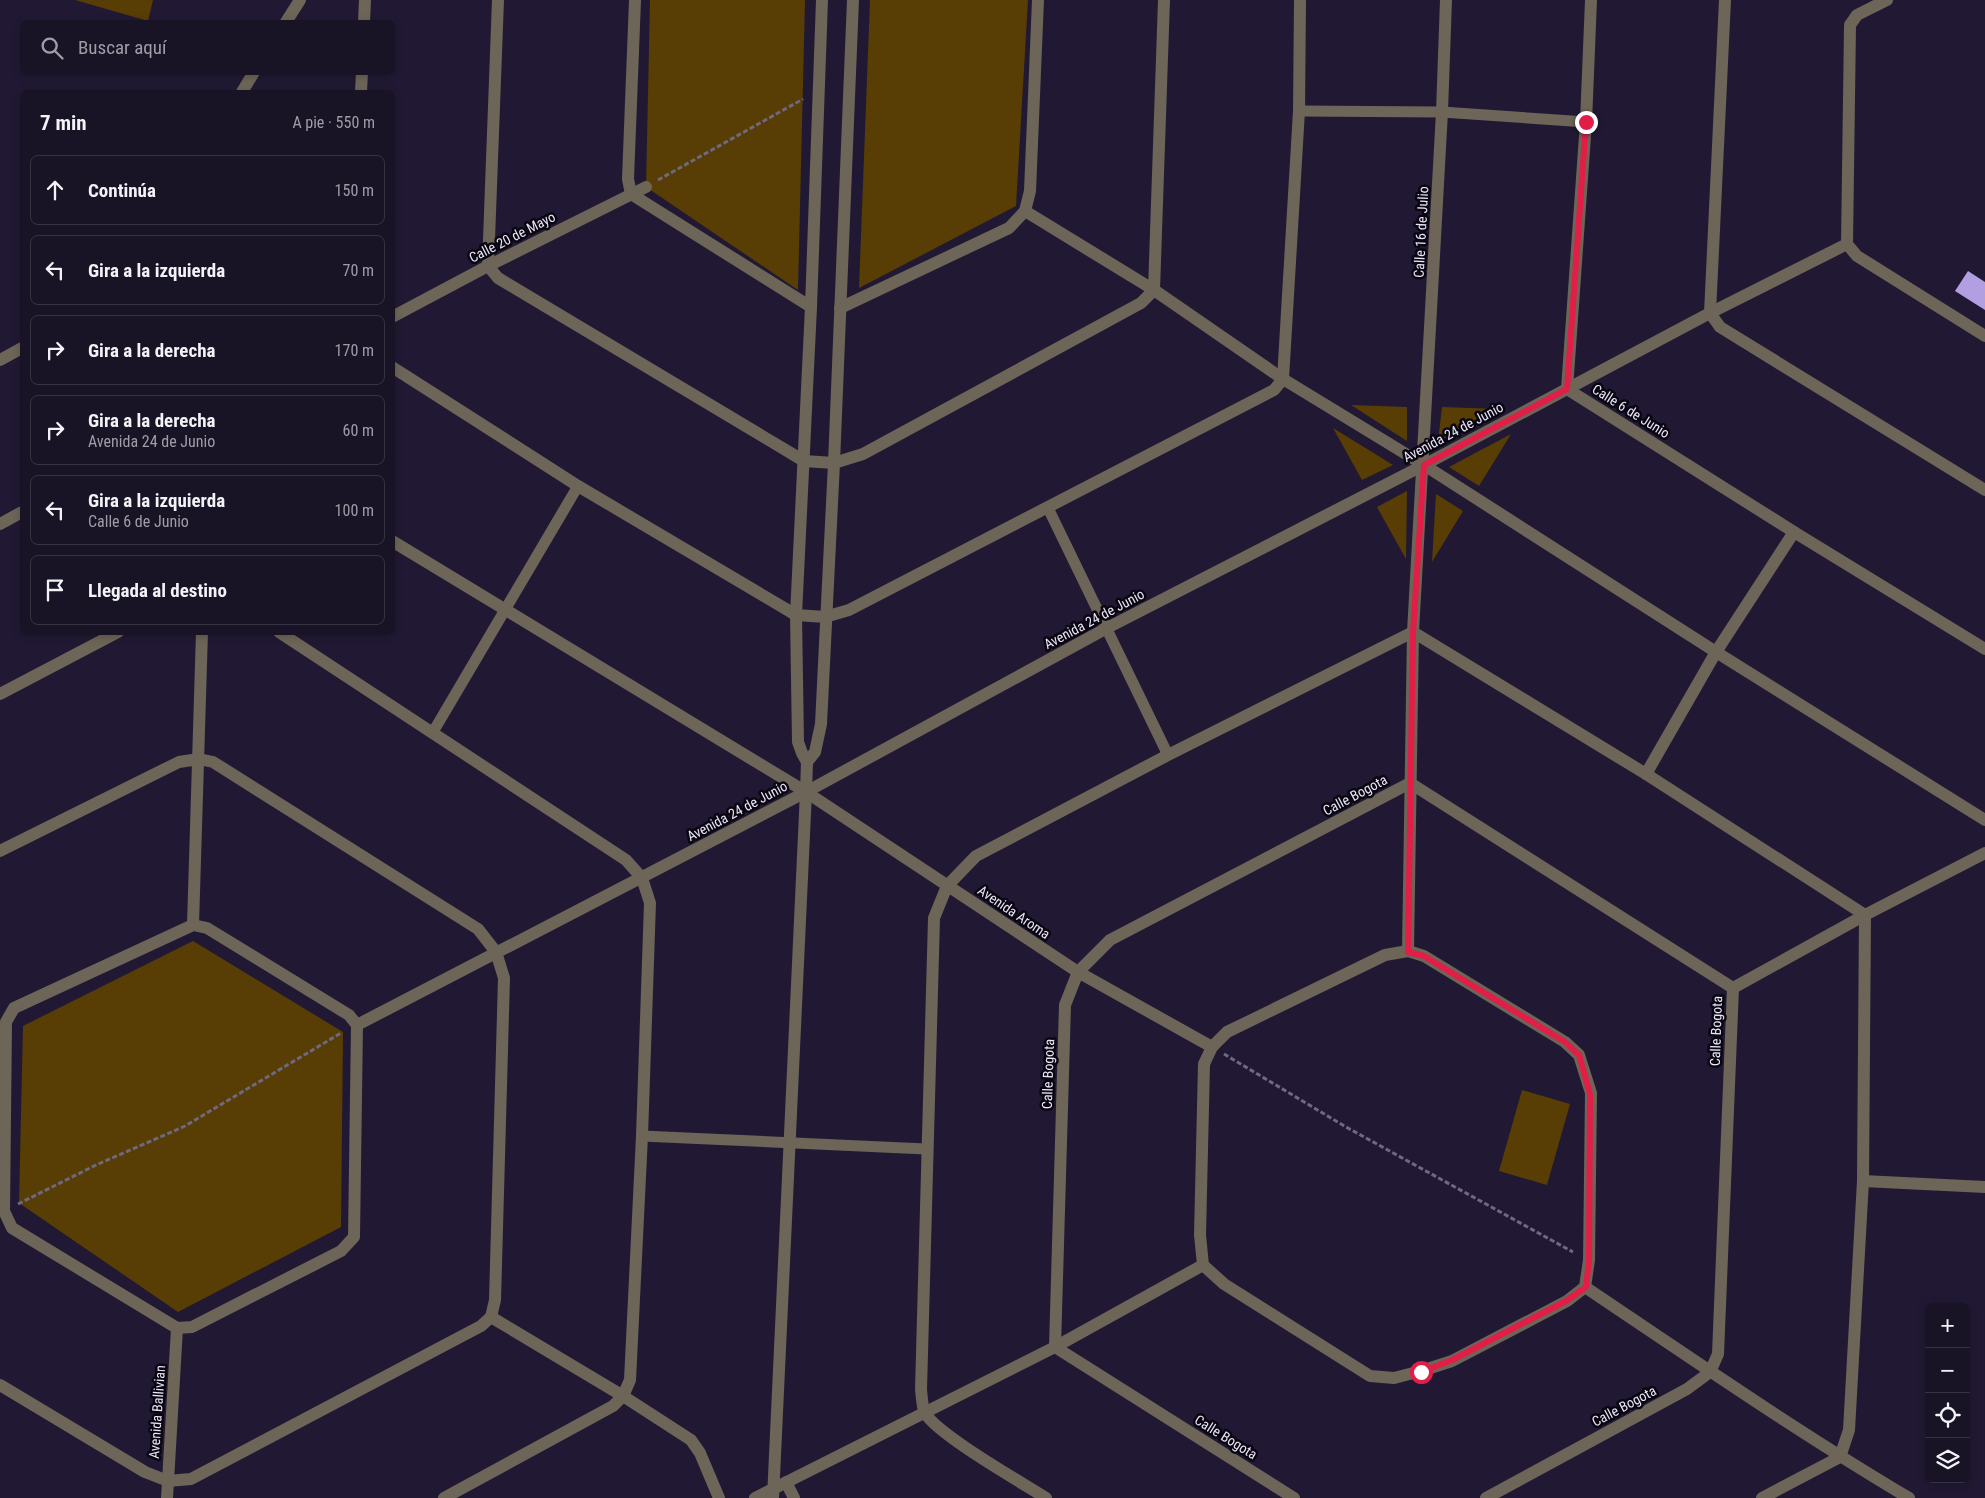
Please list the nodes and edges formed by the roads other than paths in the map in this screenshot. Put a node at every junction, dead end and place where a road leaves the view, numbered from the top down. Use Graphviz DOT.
graph roads {
  1 [pos="300,0"];
  2 [pos="365,0"];
  3 [pos="498,0"];
  4 [pos="636,0"];
  5 [pos="822,0"];
  6 [pos="853,0"];
  7 [pos="1038,0"];
  8 [pos="1164,0"];
  9 [pos="1300,0"];
  10 [pos="1446,0"];
  11 [pos="1592,0"];
  12 [pos="1725,0"];
  13 [pos="1887,0"];
  14 [pos="287,20"];
  15 [pos="364,20"];
  16 [pos="252,75"];
  17 [pos="362,75"];
  18 [pos="243,90"];
  19 [pos="361,90"];
  20 [pos="1299,111"];
  21 [pos="1442,112"];
  22 [pos="1586,122"];
  23 [pos="646,187"];
  24 [pos="631,194"];
  25 [pos="1025,212"];
  26 [pos="1847,244"];
  27 [pos="488,266"];
  28 [pos="1154,290"];
  29 [pos="811,307"];
  30 [pos="840,308"];
  31 [pos="1710,313"];
  32 [pos="395,315"];
  33 [pos="1985,336"];
  34 [pos="20,349"];
  35 [pos="0,360"];
  36 [pos="395,369"];
  37 [pos="1283,379"];
  38 [pos="1567,389"];
  39 [pos="804,461"];
  40 [pos="834,463"];
  41 [pos="1424,465"];
  42 [pos="578,486"];
  43 [pos="1985,490"];
  44 [pos="1048,508"];
  45 [pos="20,513"];
  46 [pos="0,524"];
  47 [pos="1794,532"];
  48 [pos="395,543"];
  49 [pos="506,609"];
  50 [pos="796,616"];
  51 [pos="825,617"];
  52 [pos="1107,628"];
  53 [pos="1413,632"];
  54 [pos="112,635"];
  55 [pos="202,635"];
  56 [pos="284,635"];
  57 [pos="1985,649"];
  58 [pos="1716,652"];
  59 [pos="0,694"];
  60 [pos="433,732"];
  61 [pos="1168,755"];
  62 [pos="199,759"];
  63 [pos="807,762"];
  64 [pos="1646,774"];
  65 [pos="1410,783"];
  66 [pos="806,792"];
  67 [pos="1985,820"];
  68 [pos="0,851"];
  69 [pos="1985,853"];
  70 [pos="642,878"];
  71 [pos="947,886"];
  72 [pos="1865,915"];
  73 [pos="194,925"];
  74 [pos="496,952"];
  75 [pos="1408,952"];
  76 [pos="1078,972"];
  77 [pos="1733,988"];
  78 [pos="357,1025"];
  79 [pos="1212,1047"];
  80 [pos="642,1136"];
  81 [pos="790,1143"];
  82 [pos="926,1149"];
  83 [pos="1863,1181"];
  84 [pos="1985,1187"];
  85 [pos="2,1212"];
  86 [pos="1203,1264"];
  87 [pos="1586,1287"];
  88 [pos="491,1317"];
  89 [pos="177,1328"];
  90 [pos="1055,1347"];
  91 [pos="1710,1372"];
  92 [pos="0,1385"];
  93 [pos="623,1396"];
  94 [pos="925,1412"];
  95 [pos="1840,1457"];
  96 [pos="168,1482"];
  97 [pos="786,1482"];
  98 [pos="774,1493"];
  99 [pos="167,1498"];
  100 [pos="444,1498"];
  101 [pos="718,1498"];
  102 [pos="755,1498"];
  103 [pos="794,1498"];
  104 [pos="1046,1498"];
  105 [pos="1294,1498"];
  106 [pos="1486,1498"];
  107 [pos="1762,1498"];
  108 [pos="1909,1498"];
  1 -- 14 [label="street"];
  2 -- 15 [label="street"];
  3 -- 27 [label="street"];
  4 -- 24 [label="street"];
  5 -- 29 [label="street"];
  6 -- 30 [label="street"];
  7 -- 25 [label="street"];
  8 -- 28 [label="street"];
  9 -- 20 [label="street"];
  10 -- 21 [label="street, Calle 16 de Julio"];
  11 -- 22 [label="street"];
  12 -- 31 [label="street"];
  13 -- 26 [label="street"];
  16 -- 18 [label="street"];
  17 -- 19 [label="street"];
  20 -- 21 [label="lane"];
  20 -- 37 [label="street"];
  21 -- 22 [label="lane"];
  21 -- 41 [label="street, Calle 16 de Julio"];
  22 -- 38 [label="street"];
  23 -- 24 [label="street, Calle 20 de Mayo"];
  24 -- 27 [label="street, Calle 20 de Mayo"];
  24 -- 29 [label="street"];
  25 -- 28 [label="street"];
  25 -- 30 [label="street"];
  26 -- 31 [label="street, Avenida 24 de Junio"];
  26 -- 33 [label="street"];
  27 -- 32 [label="street, Calle 20 de Mayo"];
  27 -- 39 [label="street"];
  28 -- 37 [label="street"];
  28 -- 40 [label="street"];
  29 -- 39 [label="street"];
  30 -- 40 [label="street"];
  31 -- 38 [label="street, Avenida 24 de Junio"];
  31 -- 43 [label="street"];
  34 -- 35 [label="street"];
  36 -- 42 [label="street"];
  37 -- 41 [label="street"];
  37 -- 44 [label="street"];
  38 -- 41 [label="street, Avenida 24 de Junio"];
  38 -- 47 [label="street, Calle 6 de Junio"];
  39 -- 40 [label="street"];
  39 -- 50 [label="street"];
  40 -- 51 [label="street"];
  41 -- 52 [label="street, Avenida 24 de Junio"];
  41 -- 53 [label="street, Calle 16 de Julio"];
  41 -- 58 [label="street"];
  42 -- 49 [label="lane"];
  42 -- 50 [label="street"];
  44 -- 51 [label="street"];
  44 -- 52 [label="lane"];
  45 -- 46 [label="street"];
  47 -- 57 [label="street, Calle 6 de Junio"];
  47 -- 58 [label="street"];
  48 -- 49 [label="street, Avenida Aroma"];
  49 -- 60 [label="lane"];
  49 -- 66 [label="street, Avenida Aroma"];
  50 -- 51 [label="street"];
  50 -- 63 [label="street"];
  51 -- 63 [label="street"];
  52 -- 61 [label="lane"];
  52 -- 66 [label="street, Avenida 24 de Junio"];
  53 -- 61 [label="street"];
  53 -- 64 [label="street"];
  53 -- 65 [label="street, Calle 16 de Julio"];
  54 -- 59 [label="street"];
  55 -- 62 [label="street"];
  56 -- 60 [label="street"];
  58 -- 64 [label="street"];
  58 -- 67 [label="street"];
  60 -- 70 [label="street"];
  61 -- 71 [label="street"];
  62 -- 68 [label="street"];
  62 -- 73 [label="street"];
  62 -- 74 [label="street"];
  63 -- 66 [label="street"];
  64 -- 72 [label="street"];
  65 -- 75 [label="street, Calle 16 de Julio"];
  65 -- 76 [label="street, Calle Bogota"];
  65 -- 77 [label="street, Calle Bogota"];
  66 -- 70 [label="street, Avenida 24 de Junio"];
  66 -- 71 [label="street, Avenida Aroma"];
  66 -- 81 [label="street"];
  69 -- 72 [label="street"];
  70 -- 74 [label="street, Avenida 24 de Junio"];
  70 -- 80 [label="street"];
  71 -- 76 [label="street, Avenida Aroma"];
  71 -- 82 [label="street"];
  72 -- 77 [label="street"];
  72 -- 83 [label="street"];
  73 -- 78 [label="street"];
  73 -- 85 [label="street"];
  74 -- 78 [label="street, Avenida 24 de Junio"];
  74 -- 88 [label="street"];
  75 -- 79 [label="street"];
  75 -- 87 [label="street"];
  76 -- 79 [label="street, Avenida Aroma"];
  76 -- 90 [label="street, Calle Bogota"];
  77 -- 91 [label="street, Calle Bogota"];
  78 -- 89 [label="street"];
  79 -- 86 [label="street"];
  80 -- 81 [label="lane"];
  80 -- 93 [label="street"];
  81 -- 82 [label="lane"];
  81 -- 98 [label="street"];
  82 -- 94 [label="street"];
  83 -- 84 [label="street"];
  83 -- 95 [label="street"];
  85 -- 89 [label="street"];
  86 -- 87 [label="street"];
  86 -- 90 [label="street"];
  87 -- 91 [label="street"];
  88 -- 93 [label="street"];
  88 -- 96 [label="street"];
  89 -- 96 [label="street, Avenida Ballivian"];
  90 -- 94 [label="street"];
  90 -- 105 [label="street, Calle Bogota"];
  91 -- 95 [label="street"];
  91 -- 106 [label="street, Calle Bogota"];
  92 -- 96 [label="street"];
  93 -- 100 [label="street"];
  93 -- 101 [label="street"];
  94 -- 97 [label="street"];
  94 -- 104 [label="street"];
  95 -- 107 [label="street"];
  95 -- 108 [label="street"];
  96 -- 99 [label="street, Avenida Ballivian"];
  97 -- 98 [label="street"];
  97 -- 103 [label="street"];
  98 -- 102 [label="street"];
}
